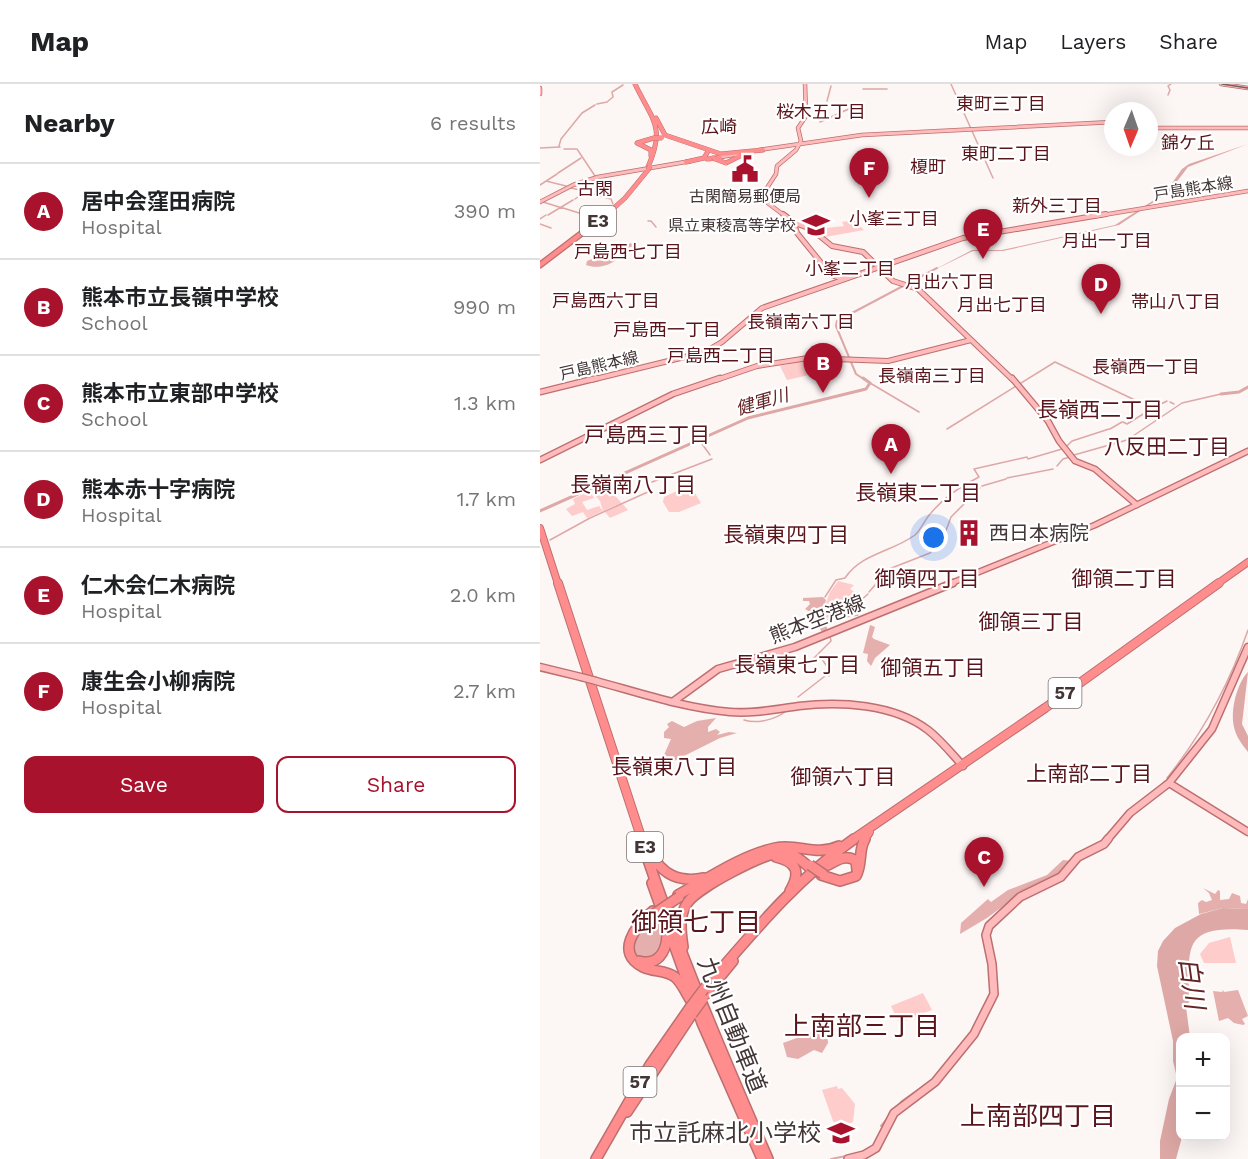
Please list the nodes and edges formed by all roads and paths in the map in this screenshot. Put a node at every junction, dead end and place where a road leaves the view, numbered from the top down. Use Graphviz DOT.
graph roads {
  1 [pos="636,84"];
  2 [pos="805,84"];
  3 [pos="1222,84"];
  4 [pos="540,86"];
  5 [pos="1248,88"];
  6 [pos="540,94"];
  7 [pos="656,118"];
  8 [pos="1104,122"];
  9 [pos="1158,128"];
  10 [pos="1248,128"];
  11 [pos="657,139"];
  12 [pos="685,143"];
  13 [pos="800,144"];
  14 [pos="700,148"];
  15 [pos="658,150"];
  16 [pos="763,150"];
  17 [pos="756,152"];
  18 [pos="715,158"];
  19 [pos="707,159"];
  20 [pos="687,162"];
  21 [pos="648,168"];
  22 [pos="1248,191"];
  23 [pos="540,203"];
  24 [pos="1136,209"];
  25 [pos="797,224"];
  26 [pos="540,264"];
  27 [pos="879,267"];
  28 [pos="844,279"];
  29 [pos="971,339"];
  30 [pos="540,392"];
  31 [pos="1248,451"];
  32 [pos="540,459"];
  33 [pos="1137,505"];
  34 [pos="540,528"];
  35 [pos="540,538"];
  36 [pos="1248,564"];
  37 [pos="1248,647"];
  38 [pos="540,667"];
  39 [pos="674,701"];
  40 [pos="962,765"];
  41 [pos="1169,783"];
  42 [pos="632,810"];
  43 [pos="875,825"];
  44 [pos="1248,832"];
  45 [pos="850,841"];
  46 [pos="760,857"];
  47 [pos="828,865"];
  48 [pos="822,875"];
  49 [pos="712,879"];
  50 [pos="785,899"];
  51 [pos="653,912"];
  52 [pos="663,922"];
  53 [pos="687,968"];
  54 [pos="705,992"];
  55 [pos="691,1011"];
  56 [pos="723,1071"];
  57 [pos="596,1159"];
  58 [pos="601,1159"];
  59 [pos="762,1159"];
  60 [pos="768,1159"];
  61 [pos="848,1159"];
  1 -- 7 [label="highway, E3"];
  1 -- 11 [label="highway, E3"];
  2 -- 13 [label="main road"];
  3 -- 5 [label="main road"];
  4 -- 6 [label="main road"];
  7 -- 12 [label="highway"];
  7 -- 15 [label="highway, E3"];
  8 -- 13 [label="main road"];
  9 -- 10 [label="main road"];
  11 -- 12 [label="highway"];
  11 -- 21 [label="highway, E3"];
  11 -- 21 [label="highway"];
  12 -- 14 [label="highway"];
  12 -- 15 [label="highway"];
  13 -- 16 [label="main road"];
  13 -- 17 [label="main road"];
  13 -- 25 [label="main road"];
  14 -- 16 [label="highway"];
  14 -- 18 [label="highway"];
  14 -- 20 [label="highway"];
  15 -- 21 [label="highway, E3"];
  16 -- 20 [label="main road"];
  17 -- 18 [label="highway"];
  17 -- 19 [label="main road"];
  18 -- 19 [label="highway"];
  19 -- 23 [label="main road"];
  20 -- 23 [label="main road"];
  21 -- 26 [label="highway, E3"];
  22 -- 24 [label="main road, 戸島熊本線"];
  24 -- 27 [label="main road, 戸島熊本線"];
  25 -- 27 [label="main road"];
  25 -- 28 [label="main road"];
  27 -- 28 [label="main road, 戸島熊本線"];
  27 -- 29 [label="main road"];
  28 -- 30 [label="main road, 戸島熊本線"];
  29 -- 32 [label="main road"];
  29 -- 33 [label="main road"];
  31 -- 33 [label="main road, 熊本空港線"];
  33 -- 39 [label="main road, 熊本空港線"];
  34 -- 42 [label="highway, 九州自動車道 / E3"];
  35 -- 52 [label="highway, 九州自動車道 / E3"];
  36 -- 40 [label="highway, 57"];
  37 -- 41 [label="main road"];
  38 -- 39 [label="main road, bridge"];
  39 -- 40 [label="main road"];
  40 -- 43 [label="highway, 57"];
  41 -- 44 [label="main road"];
  41 -- 61 [label="main road"];
  42 -- 49 [label="highway"];
  42 -- 53 [label="highway, 九州自動車道 / E3"];
  43 -- 45 [label="highway, 57"];
  43 -- 47 [label="highway, 57"];
  43 -- 48 [label="highway"];
  45 -- 46 [label="highway"];
  45 -- 50 [label="highway, 57"];
  46 -- 48 [label="highway, bridge"];
  46 -- 49 [label="highway"];
  46 -- 50 [label="highway"];
  47 -- 48 [label="highway"];
  47 -- 54 [label="highway, 57"];
  49 -- 51 [label="highway, bridge"];
  49 -- 53 [label="highway"];
  50 -- 54 [label="highway, 57"];
  51 -- 52 [label="highway"];
  51 -- 56 [label="highway"];
  52 -- 56 [label="highway, 九州自動車道 / E3"];
  53 -- 60 [label="highway, 九州自動車道 / E3"];
  54 -- 55 [label="highway, 57, bridge"];
  55 -- 57 [label="highway, 57"];
  55 -- 58 [label="highway, 57"];
  56 -- 59 [label="highway, 九州自動車道 / E3"];
}
